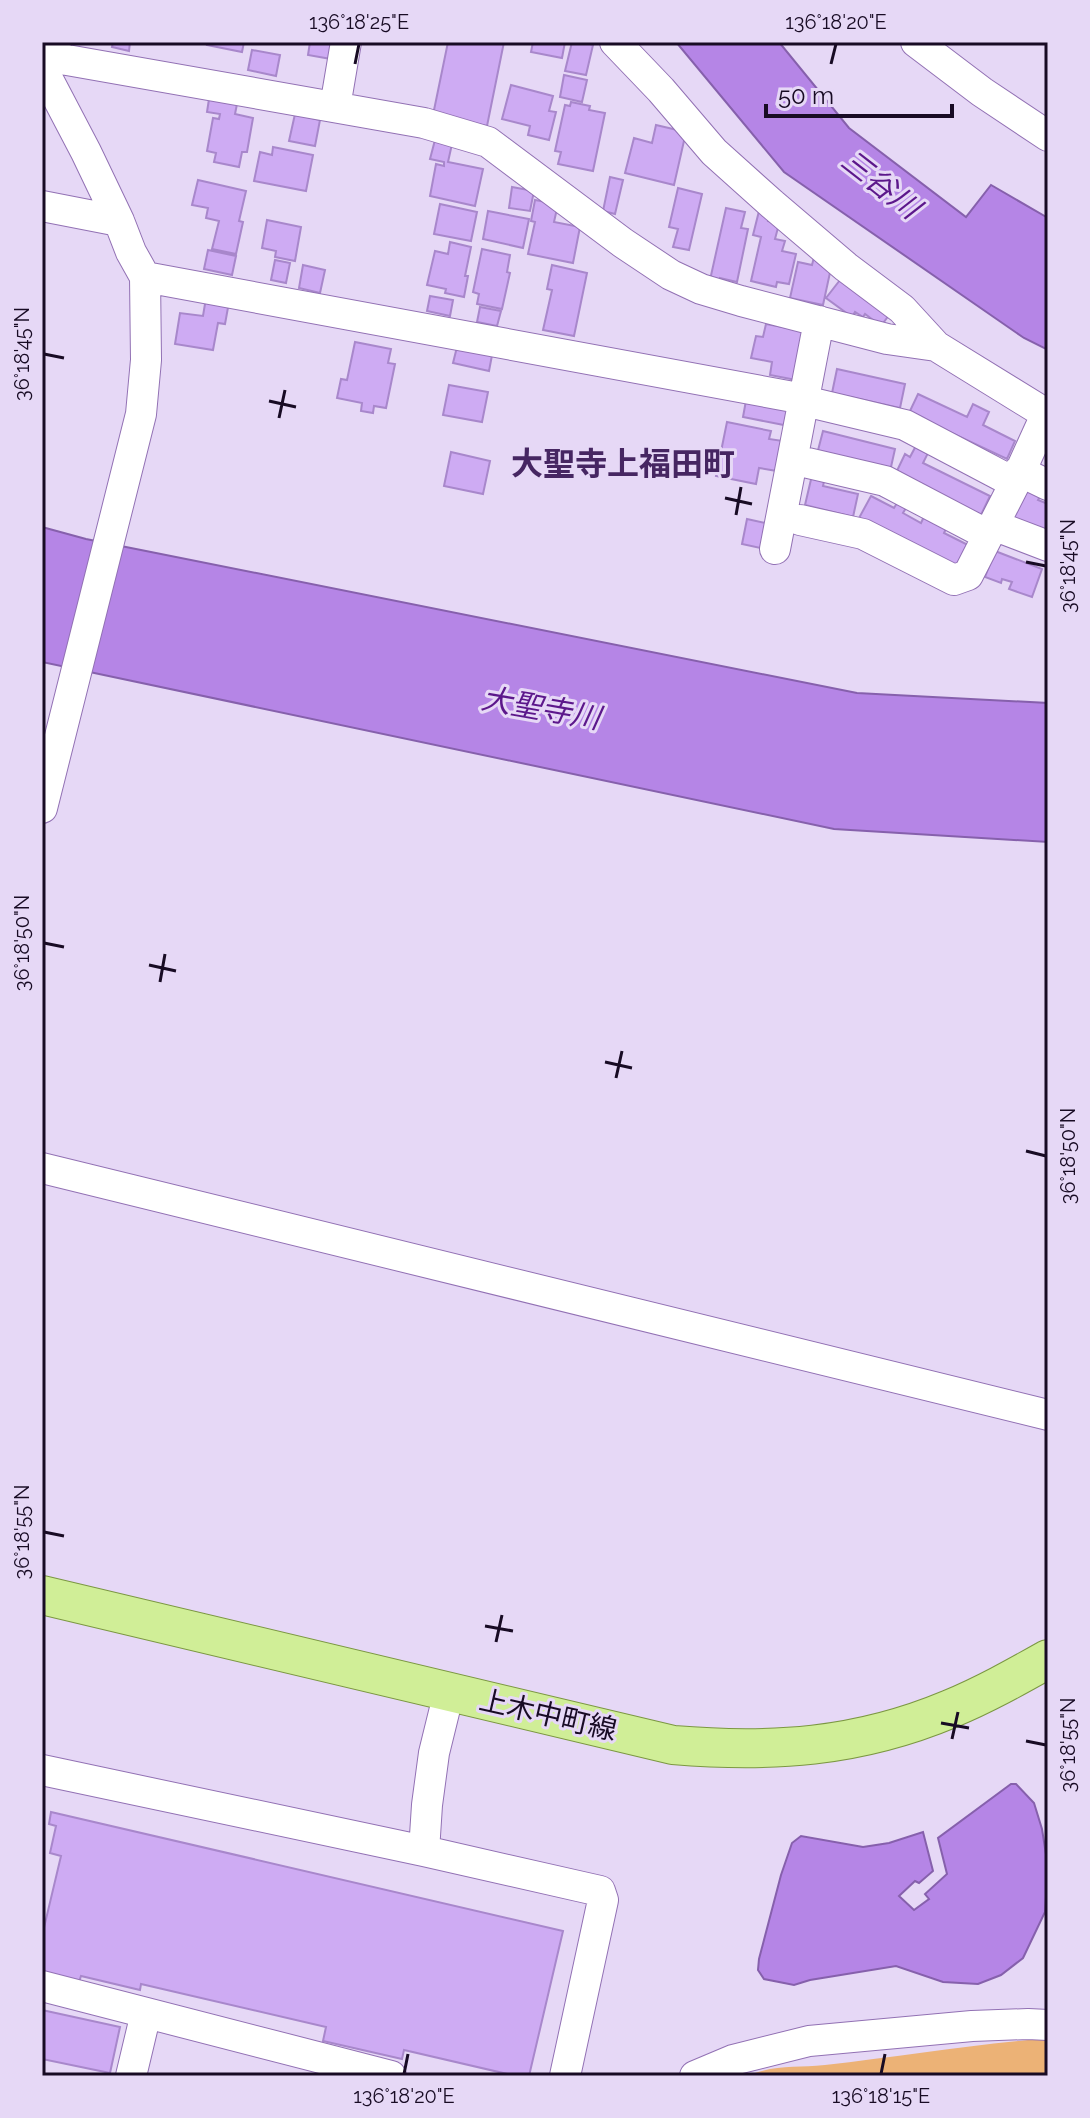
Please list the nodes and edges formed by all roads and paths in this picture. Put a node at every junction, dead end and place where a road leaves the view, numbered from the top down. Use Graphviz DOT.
graph roads {
  1 [pos="346,42"];
  2 [pos="615,42"];
  3 [pos="916,42"];
  4 [pos="42,53"];
  5 [pos="42,68"];
  6 [pos="335,107"];
  7 [pos="1048,136"];
  8 [pos="42,206"];
  9 [pos="119,221"];
  10 [pos="145,277"];
  11 [pos="819,321"];
  12 [pos="936,346"];
  13 [pos="810,402"];
  14 [pos="1047,415"];
  15 [pos="808,463"];
  16 [pos="1017,477"];
  17 [pos="1048,485"];
  18 [pos="800,520"];
  19 [pos="990,530"];
  20 [pos="1048,546"];
  21 [pos="775,549"];
  22 [pos="42,808"];
  23 [pos="42,1168"];
  24 [pos="1048,1415"];
  25 [pos="42,1595"];
  26 [pos="1048,1659"];
  27 [pos="449,1692"];
  28 [pos="42,1770"];
  29 [pos="424,1851"];
  30 [pos="42,1986"];
  31 [pos="146,2013"];
  32 [pos="1048,2025"];
  33 [pos="131,2076"];
  34 [pos="391,2076"];
  35 [pos="565,2076"];
  36 [pos="695,2076"];
  1 -- 6 [label="street"];
  2 -- 12 [label="street"];
  3 -- 7 [label="street"];
  4 -- 6 [label="street"];
  5 -- 9 [label="street"];
  6 -- 11 [label="street"];
  8 -- 9 [label="street"];
  9 -- 10 [label="street"];
  10 -- 13 [label="street"];
  10 -- 22 [label="street"];
  11 -- 12 [label="street"];
  11 -- 13 [label="street"];
  12 -- 14 [label="street"];
  13 -- 16 [label="street"];
  13 -- 21 [label="street"];
  14 -- 16 [label="street"];
  15 -- 19 [label="street"];
  16 -- 17 [label="street"];
  16 -- 19 [label="street"];
  18 -- 19 [label="street"];
  19 -- 20 [label="street"];
  23 -- 24 [label="street"];
  25 -- 27 [label="main road, 上木中町線"];
  26 -- 27 [label="main road, 上木中町線"];
  27 -- 29 [label="street"];
  28 -- 29 [label="street"];
  29 -- 35 [label="street"];
  30 -- 31 [label="street"];
  31 -- 33 [label="street"];
  31 -- 34 [label="street"];
  32 -- 36 [label="street"];
}
